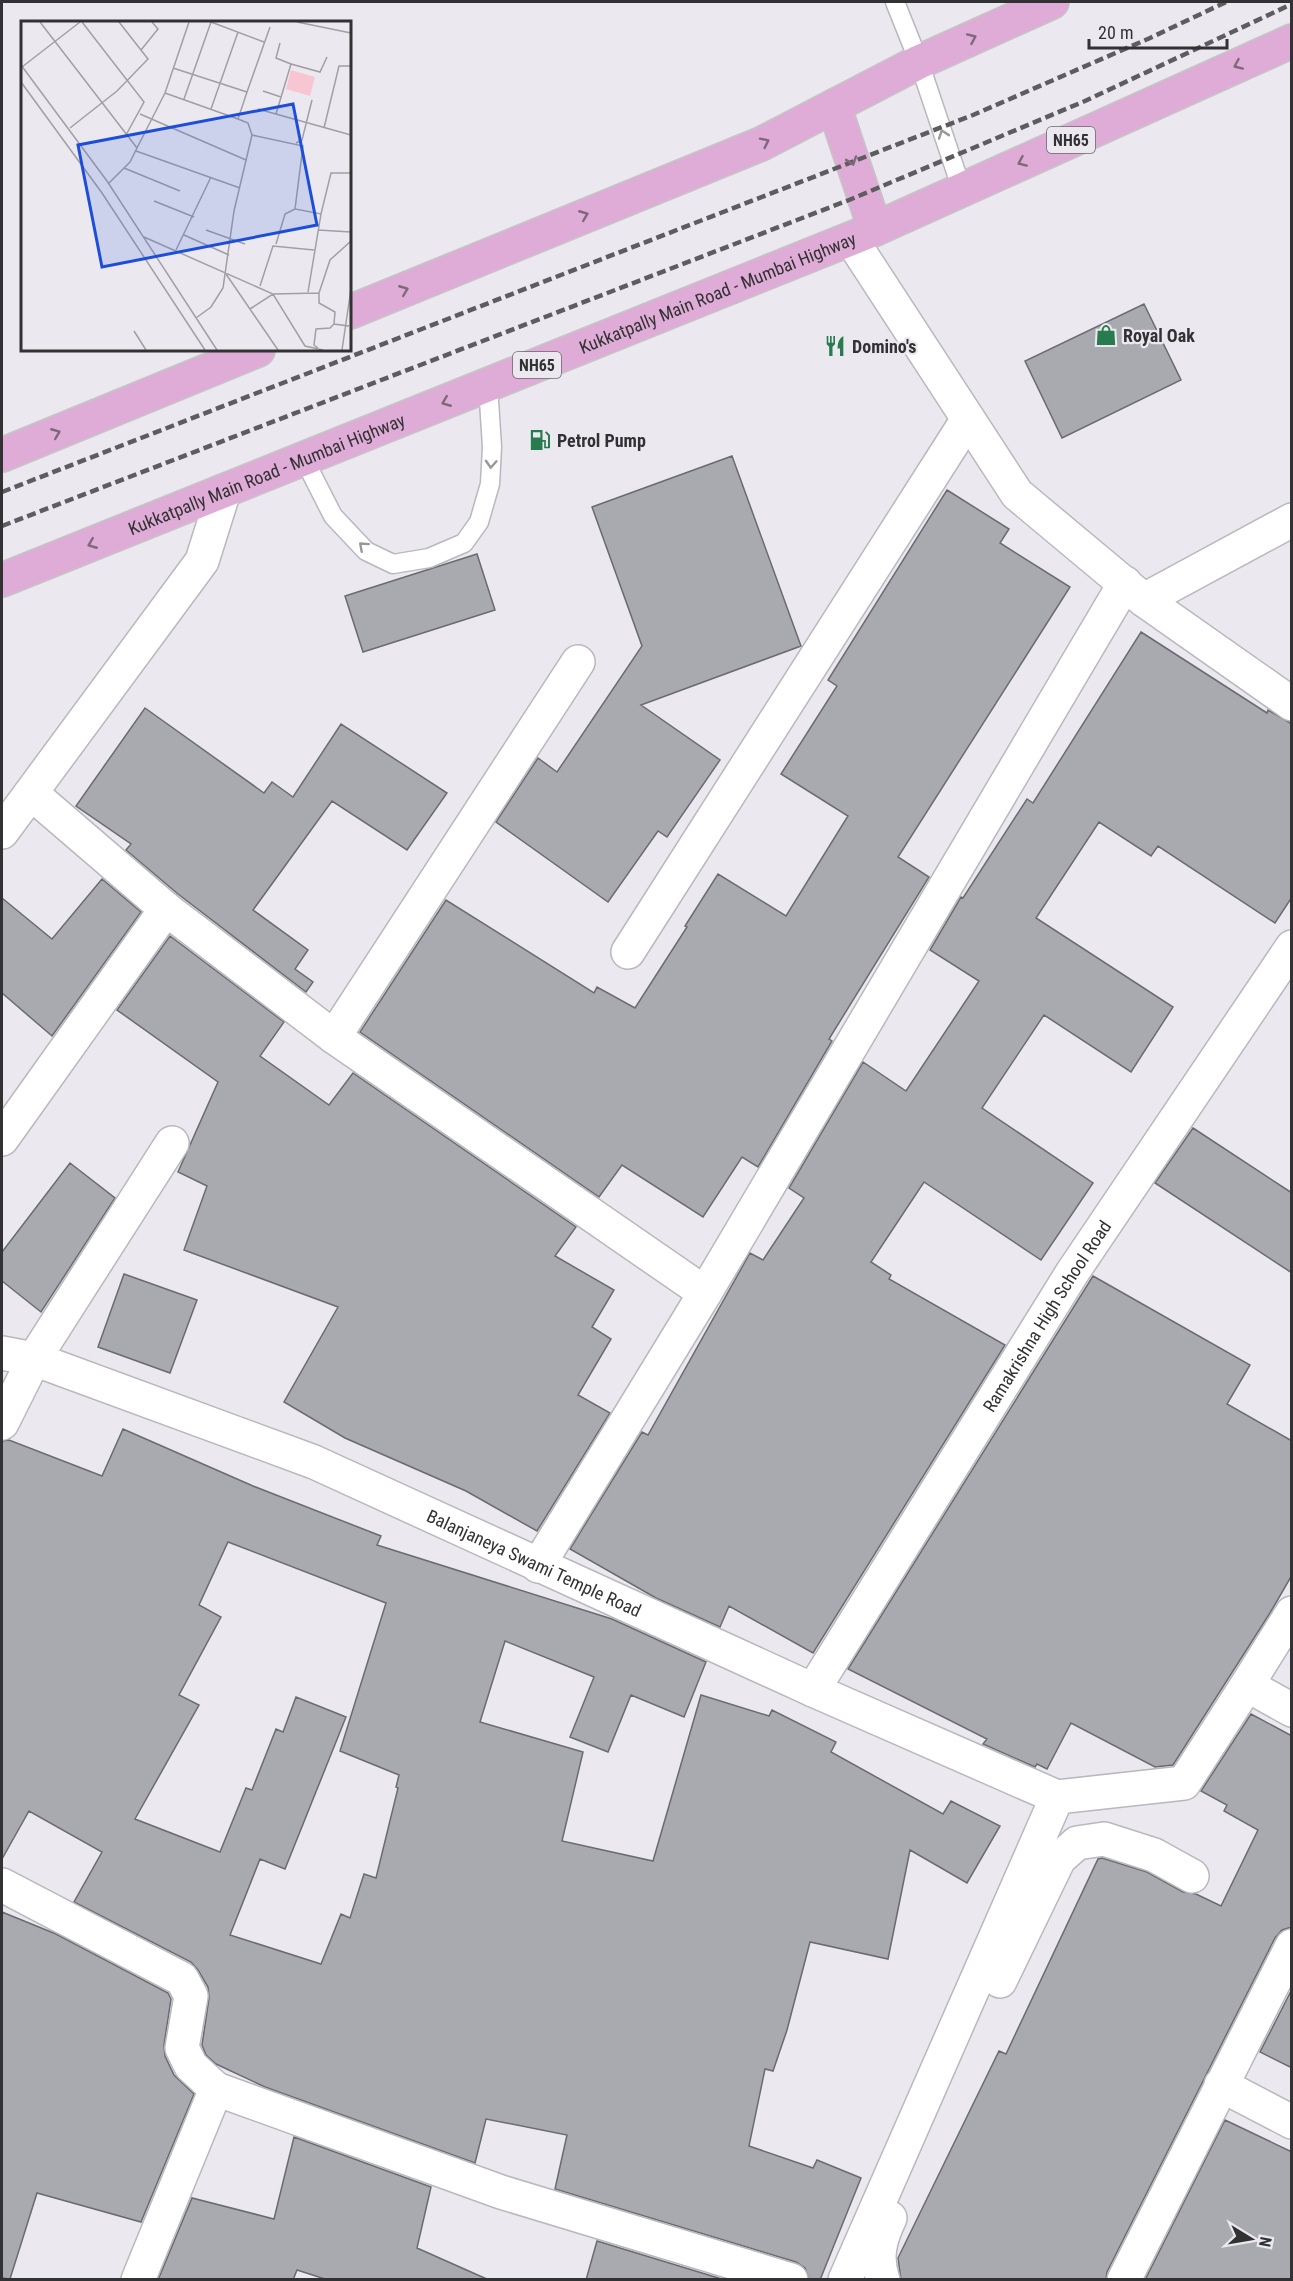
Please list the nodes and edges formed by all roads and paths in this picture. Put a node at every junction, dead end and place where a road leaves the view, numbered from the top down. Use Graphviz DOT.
graph roads {
  1 [pos="895,2"];
  2 [pos="1052,2"];
  3 [pos="1292,41"];
  4 [pos="919,62"];
  5 [pos="834,106"];
  6 [pos="962,190"];
  7 [pos="863,234"];
  8 [pos="351,312"];
  9 [pos="256,351"];
  10 [pos="488,385"];
  11 [pos="968,419"];
  12 [pos="2,456"];
  13 [pos="304,459"];
  14 [pos="224,491"];
  15 [pos="1292,520"];
  16 [pos="2,580"];
  17 [pos="1135,591"];
  18 [pos="578,662"];
  19 [pos="1292,704"];
  20 [pos="31,792"];
  21 [pos="2,832"];
  22 [pos="166,909"];
  23 [pos="1292,947"];
  24 [pos="628,952"];
  25 [pos="334,1038"];
  26 [pos="2,1139"];
  27 [pos="172,1143"];
  28 [pos="705,1293"];
  29 [pos="2,1353"];
  30 [pos="34,1359"];
  31 [pos="2,1423"];
  32 [pos="538,1566"];
  33 [pos="1292,1613"];
  34 [pos="1247,1686"];
  35 [pos="813,1690"];
  36 [pos="1292,1710"];
  37 [pos="1057,1797"];
  38 [pos="1192,1876"];
  39 [pos="2,1885"];
  40 [pos="1292,1946"];
  41 [pos="1221,2085"];
  42 [pos="216,2090"];
  43 [pos="1292,2122"];
  44 [pos="138,2280"];
  45 [pos="791,2280"];
  46 [pos="845,2280"];
  47 [pos="882,2280"];
  48 [pos="1124,2280"];
  1 -- 4 [label="lane"];
  4 -- 2 [label="highway, one-way"];
  3 -- 6 [label="highway, Kukkatpally Main Road - Mumbai Highway / NH65, one-way"];
  4 -- 5 [label="highway"];
  6 -- 4 [label="lane, one-way"];
  5 -- 7 [label="highway, one-way"];
  8 -- 5 [label="highway, one-way"];
  6 -- 7 [label="highway, Kukkatpally Main Road - Mumbai Highway / NH65"];
  7 -- 10 [label="highway, Kukkatpally Main Road - Mumbai Highway / NH65"];
  7 -- 11 [label="street"];
  12 -- 9 [label="highway, one-way"];
  10 -- 13 [label="highway, Kukkatpally Main Road - Mumbai Highway / NH65, one-way"];
  10 -- 13 [label="lane, one-way"];
  11 -- 17 [label="street"];
  11 -- 24 [label="street"];
  13 -- 14 [label="highway, Kukkatpally Main Road - Mumbai Highway / NH65"];
  14 -- 16 [label="highway, Kukkatpally Main Road - Mumbai Highway / NH65, one-way"];
  14 -- 20 [label="street"];
  15 -- 17 [label="street"];
  17 -- 19 [label="street"];
  17 -- 28 [label="street"];
  18 -- 25 [label="street"];
  20 -- 21 [label="street"];
  20 -- 22 [label="street"];
  22 -- 25 [label="street"];
  22 -- 26 [label="street"];
  23 -- 35 [label="street, Ramakrishna High School Road"];
  25 -- 28 [label="street"];
  27 -- 30 [label="street"];
  28 -- 32 [label="street"];
  29 -- 30 [label="street, Balanjaneya Swami Temple Road"];
  30 -- 31 [label="street"];
  30 -- 32 [label="street, Balanjaneya Swami Temple Road"];
  32 -- 35 [label="street, Balanjaneya Swami Temple Road"];
  33 -- 34 [label="street"];
  34 -- 36 [label="street"];
  34 -- 37 [label="street"];
  35 -- 37 [label="street, Balanjaneya Swami Temple Road"];
  37 -- 46 [label="street"];
  38 -- 47 [label="street"];
  39 -- 42 [label="street"];
  40 -- 41 [label="street"];
  41 -- 43 [label="street"];
  41 -- 48 [label="street"];
  42 -- 44 [label="street"];
  42 -- 45 [label="street"];
}
